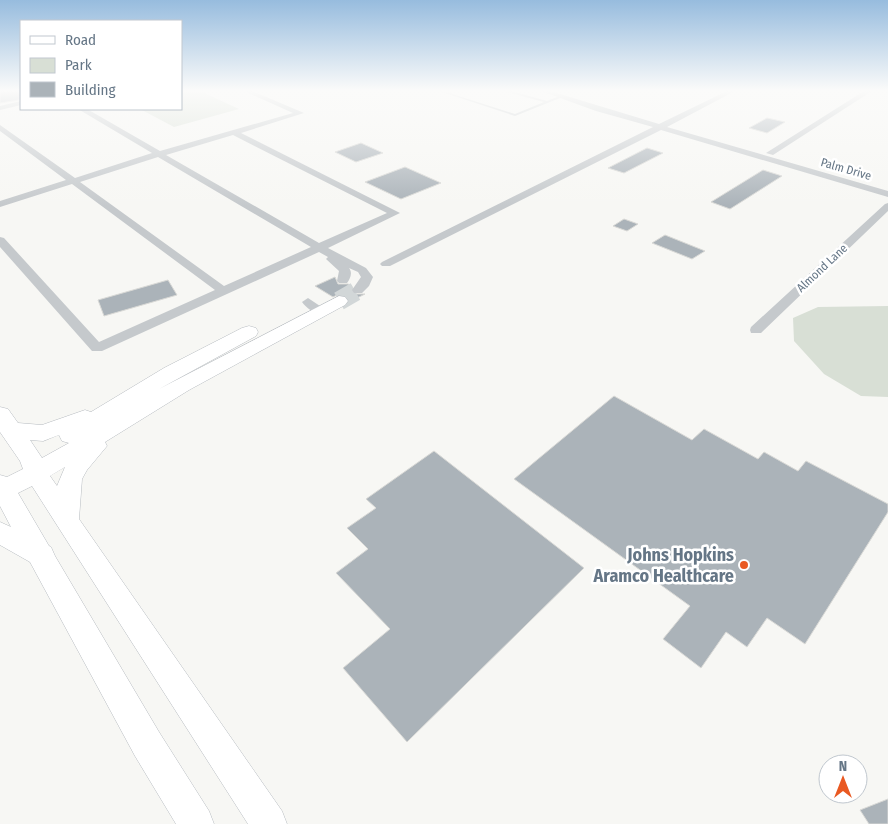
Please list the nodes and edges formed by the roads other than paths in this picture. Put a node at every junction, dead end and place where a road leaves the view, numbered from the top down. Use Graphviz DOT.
graph roads {
  1 [pos="3,129"];
  2 [pos="117,129"];
  3 [pos="243,129"];
  4 [pos="654,129"];
  5 [pos="678,129"];
  6 [pos="680,129"];
  7 [pos="807,129"];
  8 [pos="234,132"];
  9 [pos="770,153"];
  10 [pos="159,154"];
  11 [pos="74,182"];
  12 [pos="888,187"];
  13 [pos="888,194"];
  14 [pos="0,204"];
  15 [pos="888,206"];
  16 [pos="0,240"];
  17 [pos="318,248"];
  18 [pos="386,264"];
  19 [pos="222,290"];
  20 [pos="358,290"];
  21 [pos="327,297"];
  22 [pos="756,330"];
  23 [pos="119,414"];
  24 [pos="5,422"];
  25 [pos="33,466"];
  26 [pos="1,485"];
  27 [pos="66,520"];
  28 [pos="0,533"];
  29 [pos="42,555"];
  30 [pos="196,824"];
  31 [pos="269,824"];
  1 -- 11 [label="street"];
  2 -- 10 [label="street"];
  3 -- 8 [label="street"];
  4 -- 18 [label="street"];
  5 -- 13 [label="street, Palm Drive"];
  6 -- 9 [label="street, Palm Drive"];
  7 -- 9 [label="street"];
  8 -- 10 [label="street"];
  8 -- 17 [label="street"];
  9 -- 12 [label="street, Palm Drive"];
  10 -- 11 [label="street"];
  10 -- 17 [label="street"];
  11 -- 14 [label="street"];
  11 -- 19 [label="street"];
  15 -- 22 [label="street, Almond Lane"];
  16 -- 19 [label="street"];
  17 -- 19 [label="street"];
  17 -- 20 [label="street"];
  17 -- 21 [label="street"];
  21 -- 23 [label="main road"];
  23 -- 24 [label="main road"];
  23 -- 25 [label="main road"];
  23 -- 27 [label="main road"];
  24 -- 25 [label="main road"];
  25 -- 26 [label="main road"];
  25 -- 27 [label="main road"];
  26 -- 29 [label="main road"];
  27 -- 31 [label="main road"];
  28 -- 29 [label="main road"];
  29 -- 30 [label="main road"];
}
